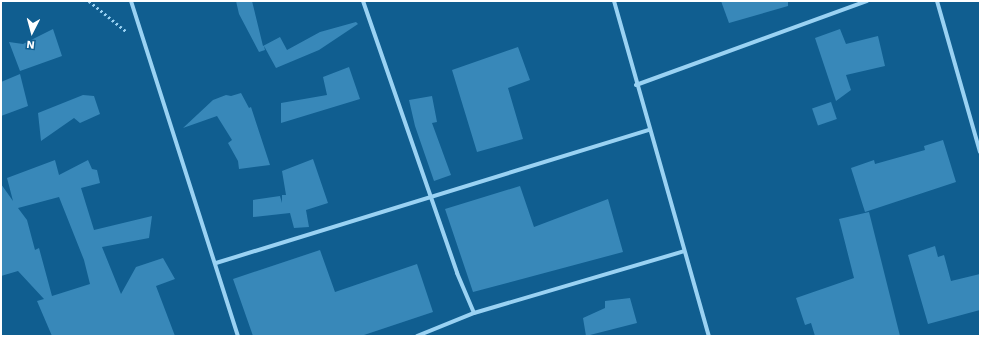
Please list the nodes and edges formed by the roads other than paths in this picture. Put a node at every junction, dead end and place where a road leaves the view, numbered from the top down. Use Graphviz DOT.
graph roads {
  1 [pos="131,1"];
  2 [pos="363,1"];
  3 [pos="614,1"];
  4 [pos="867,1"];
  5 [pos="937,1"];
  6 [pos="636,84"];
  7 [pos="649,130"];
  8 [pos="980,152"];
  9 [pos="431,197"];
  10 [pos="684,251"];
  11 [pos="216,263"];
  12 [pos="474,313"];
  13 [pos="238,336"];
  14 [pos="417,336"];
  15 [pos="709,336"];
  1 -- 11 [label="street"];
  2 -- 9 [label="street"];
  3 -- 6 [label="street"];
  4 -- 6 [label="street"];
  5 -- 8 [label="street"];
  6 -- 7 [label="street"];
  7 -- 9 [label="street"];
  7 -- 10 [label="street"];
  9 -- 11 [label="street"];
  9 -- 12 [label="street"];
  10 -- 12 [label="street"];
  10 -- 15 [label="street"];
  11 -- 13 [label="street"];
  12 -- 14 [label="street"];
}
